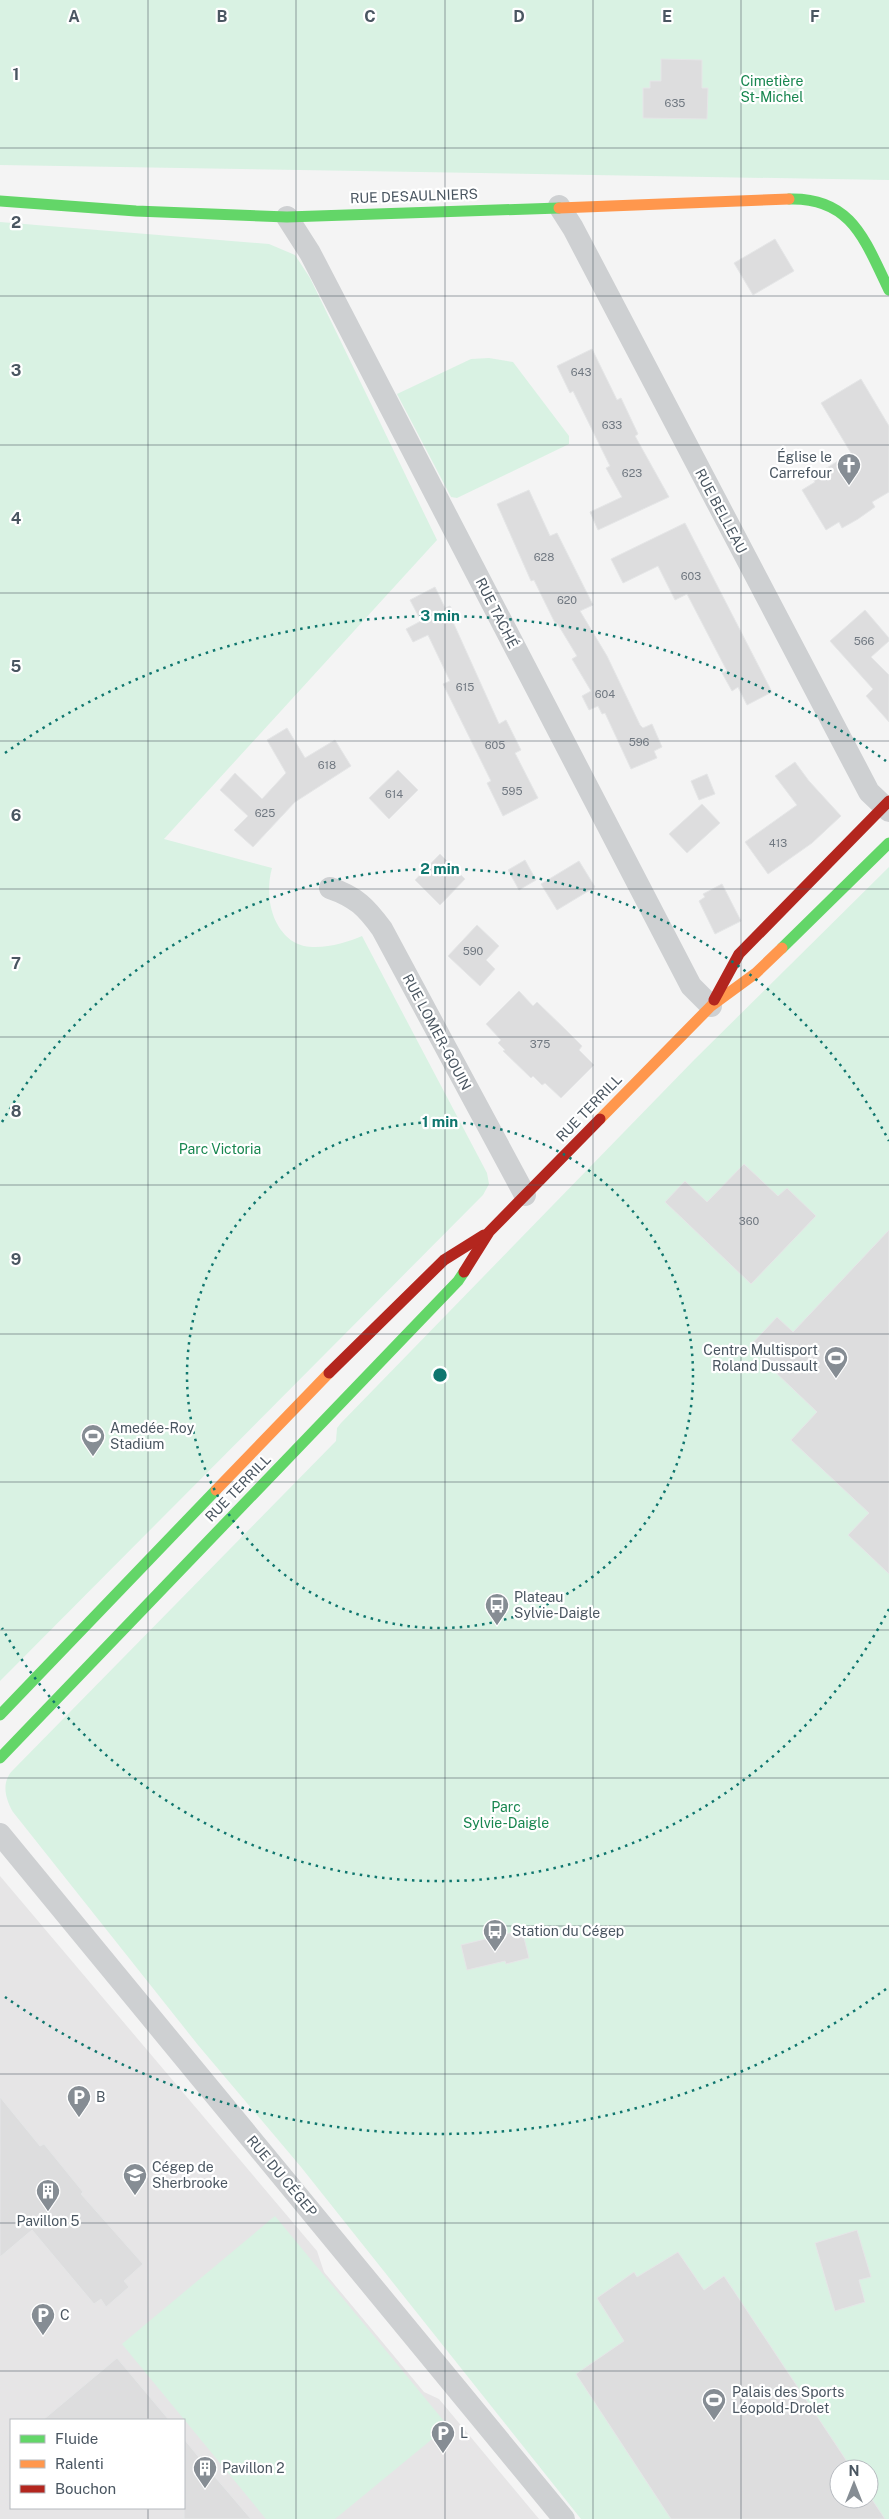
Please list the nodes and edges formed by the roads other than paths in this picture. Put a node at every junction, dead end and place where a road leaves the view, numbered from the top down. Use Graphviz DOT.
graph roads {
  1 [pos="0,201"];
  2 [pos="559,206"];
  3 [pos="287,217"];
  4 [pos="889,290"];
  5 [pos="887,806"];
  6 [pos="889,843"];
  7 [pos="330,888"];
  8 [pos="711,1006"];
  9 [pos="525,1195"];
  10 [pos="489,1232"];
  11 [pos="0,1715"];
  12 [pos="0,1758"];
  13 [pos="0,1834"];
  14 [pos="564,2519"];
  1 -- 3 [label="street, RUE DESAULNIERS"];
  2 -- 3 [label="street, RUE DESAULNIERS"];
  2 -- 4 [label="street, RUE DESAULNIERS"];
  2 -- 5 [label="street, RUE BELLEAU"];
  3 -- 8 [label="street, RUE TACHÉ"];
  5 -- 8 [label="street, RUE TERRILL"];
  6 -- 8 [label="street, RUE TERRILL"];
  7 -- 9 [label="street, RUE LOMER-GOUIN"];
  8 -- 9 [label="street, RUE TERRILL"];
  9 -- 10 [label="street, RUE TERRILL"];
  10 -- 11 [label="street, RUE TERRILL"];
  10 -- 12 [label="street, RUE TERRILL"];
  13 -- 14 [label="street, RUE DU CÉGEP"];
}
